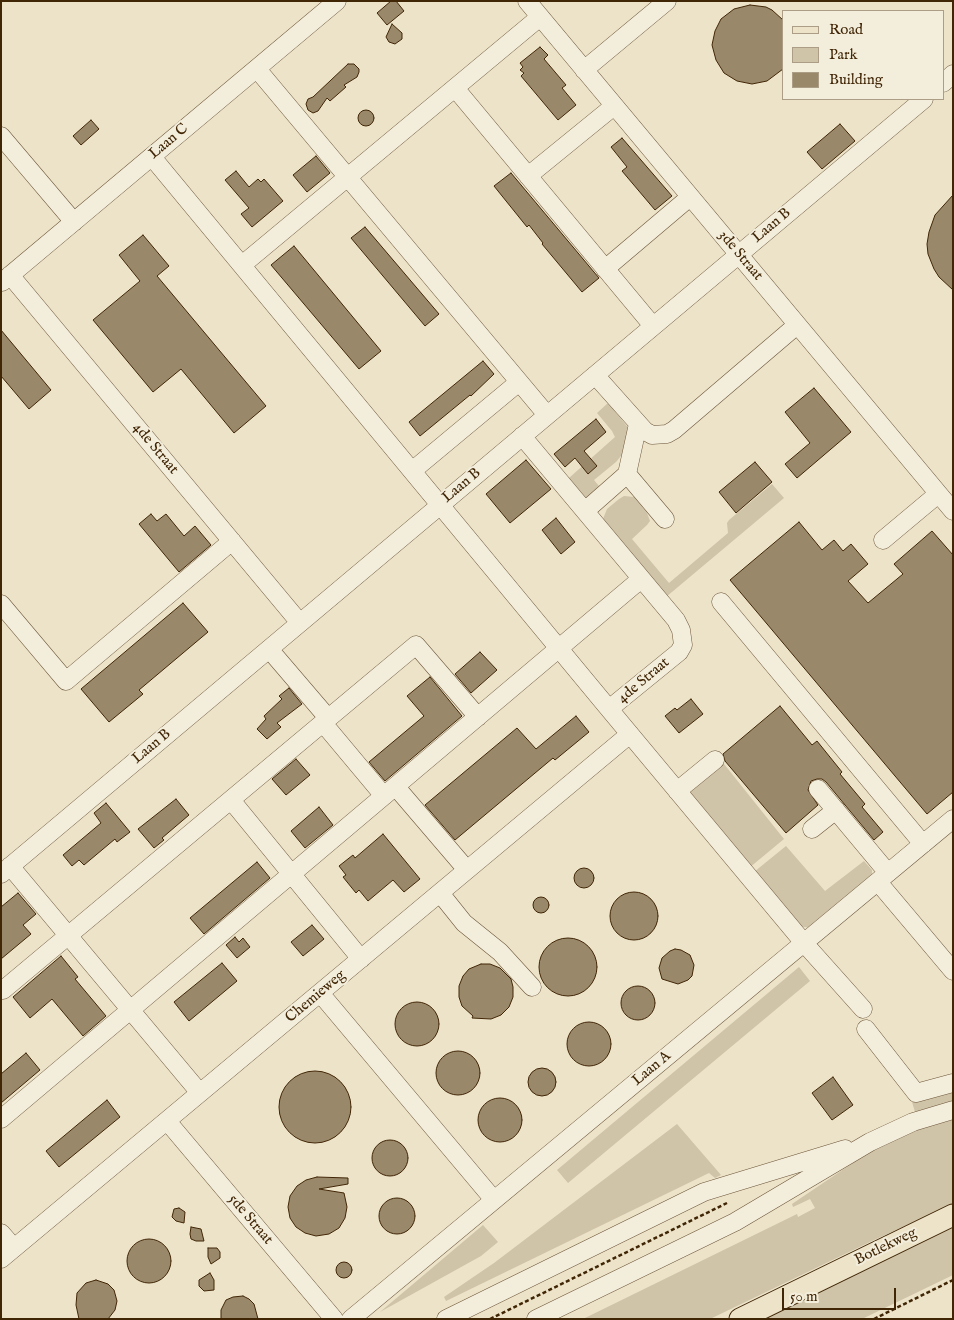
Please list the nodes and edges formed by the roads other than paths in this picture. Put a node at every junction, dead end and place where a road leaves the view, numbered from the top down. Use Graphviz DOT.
graph roads {
  1 [pos="337,1"];
  2 [pos="527,1"];
  3 [pos="667,1"];
  4 [pos="540,17"];
  5 [pos="257,69"];
  6 [pos="584,70"];
  7 [pos="455,88"];
  8 [pos="923,100"];
  9 [pos="614,106"];
  10 [pos="1,136"];
  11 [pos="152,157"];
  12 [pos="528,176"];
  13 [pos="348,177"];
  14 [pos="690,197"];
  15 [pos="74,222"];
  16 [pos="738,254"];
  17 [pos="242,265"];
  18 [pos="606,269"];
  19 [pos="6,279"];
  20 [pos="797,325"];
  21 [pos="653,326"];
  22 [pos="595,375"];
  23 [pos="519,382"];
  24 [pos="547,415"];
  25 [pos="638,424"];
  26 [pos="522,436"];
  27 [pos="412,471"];
  28 [pos="627,474"];
  29 [pos="938,494"];
  30 [pos="440,505"];
  31 [pos="585,511"];
  32 [pos="953,512"];
  33 [pos="665,519"];
  34 [pos="883,540"];
  35 [pos="232,541"];
  36 [pos="641,579"];
  37 [pos="721,602"];
  38 [pos="1,604"];
  39 [pos="300,623"];
  40 [pos="559,648"];
  41 [pos="269,649"];
  42 [pos="610,709"];
  43 [pos="478,717"];
  44 [pos="325,720"];
  45 [pos="630,734"];
  46 [pos="715,760"];
  47 [pos="818,789"];
  48 [pos="390,791"];
  49 [pos="678,791"];
  50 [pos="231,800"];
  51 [pos="836,810"];
  52 [pos="953,819"];
  53 [pos="812,829"];
  54 [pos="923,844"];
  55 [pos="6,870"];
  56 [pos="467,870"];
  57 [pos="292,874"];
  58 [pos="883,877"];
  59 [pos="440,893"];
  60 [pos="68,936"];
  61 [pos="804,942"];
  62 [pos="361,959"];
  63 [pos="953,971"];
  64 [pos="532,987"];
  65 [pos="1,990"];
  66 [pos="320,993"];
  67 [pos="863,1009"];
  68 [pos="131,1010"];
  69 [pos="866,1029"];
  70 [pos="953,1083"];
  71 [pos="200,1093"];
  72 [pos="953,1110"];
  73 [pos="1,1119"];
  74 [pos="167,1121"];
  75 [pos="870,1142"];
  76 [pos="494,1200"];
  77 [pos="952,1215"];
  78 [pos="1,1233"];
  79 [pos="8,1253"];
  80 [pos="334,1319"];
  81 [pos="351,1319"];
  82 [pos="446,1319"];
  83 [pos="536,1319"];
  84 [pos="740,1319"];
  1 -- 5 [label="lane, Laan C"];
  2 -- 4 [label="lane, 3de Straat"];
  3 -- 6 [label="lane"];
  4 -- 6 [label="lane, 3de Straat"];
  4 -- 7 [label="lane"];
  5 -- 11 [label="lane, Laan C"];
  5 -- 13 [label="lane"];
  6 -- 9 [label="lane, 3de Straat"];
  7 -- 12 [label="lane"];
  7 -- 13 [label="lane"];
  8 -- 16 [label="lane, Laan B"];
  9 -- 12 [label="lane"];
  9 -- 14 [label="lane, 3de Straat"];
  10 -- 15 [label="lane"];
  11 -- 15 [label="lane, Laan C"];
  11 -- 17 [label="lane"];
  12 -- 18 [label="lane"];
  13 -- 17 [label="lane"];
  13 -- 23 [label="lane"];
  14 -- 16 [label="lane, 3de Straat"];
  14 -- 18 [label="lane"];
  15 -- 19 [label="lane, Laan C"];
  16 -- 20 [label="lane, 3de Straat"];
  16 -- 21 [label="lane, Laan B"];
  17 -- 27 [label="lane"];
  18 -- 21 [label="lane"];
  19 -- 35 [label="lane, 4de Straat"];
  20 -- 25 [label="lane"];
  20 -- 29 [label="lane, 3de Straat"];
  21 -- 22 [label="lane, Laan B"];
  22 -- 24 [label="lane, Laan B"];
  22 -- 25 [label="lane"];
  23 -- 24 [label="lane"];
  23 -- 27 [label="lane"];
  24 -- 26 [label="lane, Laan B"];
  25 -- 28 [label="lane"];
  26 -- 30 [label="lane, Laan B"];
  26 -- 31 [label="lane, 4de Straat"];
  27 -- 30 [label="lane"];
  28 -- 31 [label="lane"];
  28 -- 33 [label="lane"];
  29 -- 32 [label="lane, 3de Straat"];
  29 -- 34 [label="lane"];
  30 -- 39 [label="lane, Laan B"];
  30 -- 40 [label="lane"];
  31 -- 36 [label="lane, 4de Straat"];
  35 -- 38 [label="lane"];
  35 -- 39 [label="lane, 4de Straat"];
  36 -- 40 [label="lane"];
  36 -- 42 [label="lane, 4de Straat"];
  37 -- 54 [label="lane"];
  39 -- 41 [label="lane, Laan B"];
  40 -- 42 [label="lane"];
  40 -- 43 [label="lane"];
  41 -- 44 [label="lane"];
  41 -- 55 [label="lane, Laan B"];
  42 -- 45 [label="lane, 4de Straat"];
  43 -- 44 [label="lane"];
  43 -- 48 [label="lane"];
  44 -- 48 [label="lane"];
  44 -- 50 [label="lane"];
  45 -- 49 [label="lane, 4de Straat"];
  45 -- 56 [label="lane, Chemieweg"];
  46 -- 49 [label="lane"];
  47 -- 51 [label="lane"];
  48 -- 56 [label="lane"];
  48 -- 57 [label="lane"];
  49 -- 61 [label="lane, 4de Straat"];
  50 -- 57 [label="lane"];
  50 -- 60 [label="lane"];
  51 -- 53 [label="lane"];
  51 -- 58 [label="lane"];
  52 -- 54 [label="lane, Laan A"];
  54 -- 58 [label="lane, Laan A"];
  55 -- 60 [label="lane"];
  56 -- 59 [label="lane, Chemieweg"];
  57 -- 62 [label="lane"];
  57 -- 68 [label="lane"];
  58 -- 61 [label="lane, Laan A"];
  58 -- 63 [label="lane"];
  59 -- 62 [label="lane, Chemieweg"];
  59 -- 64 [label="lane"];
  60 -- 65 [label="lane"];
  60 -- 68 [label="lane"];
  61 -- 67 [label="lane, 4de Straat"];
  61 -- 76 [label="lane, Laan A"];
  62 -- 66 [label="lane, Chemieweg"];
  66 -- 71 [label="lane, Chemieweg"];
  66 -- 76 [label="lane"];
  68 -- 71 [label="lane"];
  68 -- 73 [label="lane"];
  69 -- 70 [label="lane"];
  71 -- 74 [label="lane, Chemieweg"];
  72 -- 75 [label="lane"];
  74 -- 79 [label="lane, Chemieweg"];
  74 -- 80 [label="lane, 5de Straat"];
  75 -- 82 [label="lane"];
  75 -- 83 [label="lane"];
  76 -- 81 [label="lane, Laan A"];
  77 -- 84 [label="main road, Botlekweg"];
  78 -- 79 [label="lane"];
}
